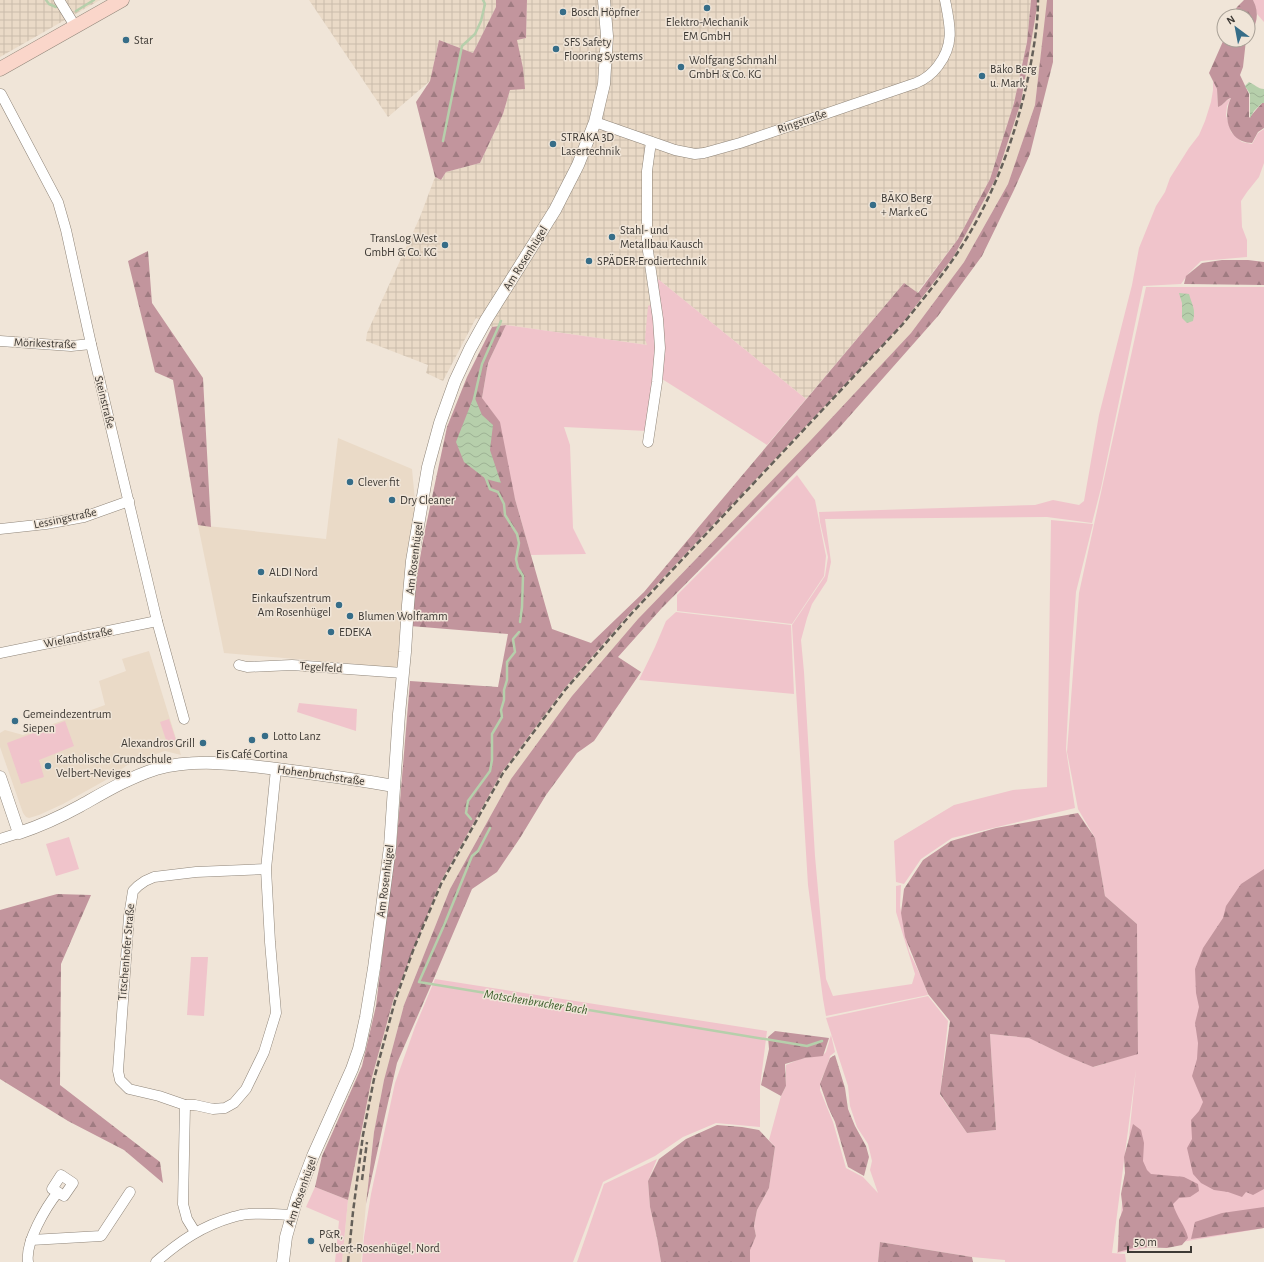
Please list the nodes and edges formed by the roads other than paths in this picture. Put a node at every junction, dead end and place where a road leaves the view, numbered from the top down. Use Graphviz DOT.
graph roads {
  1 [pos="59,0"];
  2 [pos="122,0"];
  3 [pos="604,0"];
  4 [pos="945,0"];
  5 [pos="75,26"];
  6 [pos="0,68"];
  7 [pos="1,94"];
  8 [pos="595,122"];
  9 [pos="651,142"];
  10 [pos="0,341"];
  11 [pos="90,344"];
  12 [pos="648,442"];
  13 [pos="129,501"];
  14 [pos="0,530"];
  15 [pos="157,621"];
  16 [pos="0,653"];
  17 [pos="239,665"];
  18 [pos="403,673"];
  19 [pos="184,719"];
  20 [pos="276,769"];
  21 [pos="0,777"];
  22 [pos="394,786"];
  23 [pos="19,833"];
  24 [pos="0,839"];
  25 [pos="266,869"];
  26 [pos="186,1105"];
  27 [pos="58,1192"];
  28 [pos="130,1192"];
  29 [pos="291,1215"];
  30 [pos="195,1232"];
  31 [pos="31,1240"];
  32 [pos="28,1262"];
  33 [pos="156,1262"];
  34 [pos="283,1262"];
  1 -- 5 [label="street"];
  2 -- 5 [label="main road"];
  3 -- 8 [label="street, Am Rosenhügel"];
  4 -- 9 [label="street, Ringstraße"];
  5 -- 6 [label="main road"];
  7 -- 11 [label="street, Steinstraße"];
  8 -- 9 [label="street, Ringstraße"];
  8 -- 18 [label="street, Am Rosenhügel"];
  9 -- 12 [label="street"];
  10 -- 11 [label="street, Mörikestraße"];
  11 -- 13 [label="street, Steinstraße"];
  13 -- 14 [label="street, Lessingstraße"];
  13 -- 15 [label="street, Steinstraße"];
  15 -- 16 [label="street, Wielandstraße"];
  15 -- 19 [label="street, Steinstraße"];
  17 -- 18 [label="street, Tegelfeld"];
  18 -- 22 [label="street, Am Rosenhügel"];
  20 -- 22 [label="street, Hohenbruchstraße"];
  20 -- 23 [label="street, Hohenbruchstraße"];
  20 -- 25 [label="street, Titschenhofer Straße"];
  21 -- 23 [label="street"];
  22 -- 29 [label="street, Am Rosenhügel"];
  23 -- 24 [label="street, Hohenbruchstraße"];
  25 -- 26 [label="street, Titschenhofer Straße"];
  25 -- 26 [label="street, Titschenhofer Straße"];
  26 -- 30 [label="street"];
  27 -- 31 [label="street"];
  28 -- 31 [label="street"];
  29 -- 30 [label="street"];
  29 -- 34 [label="street, Am Rosenhügel"];
  30 -- 33 [label="street"];
  31 -- 32 [label="street"];
}
